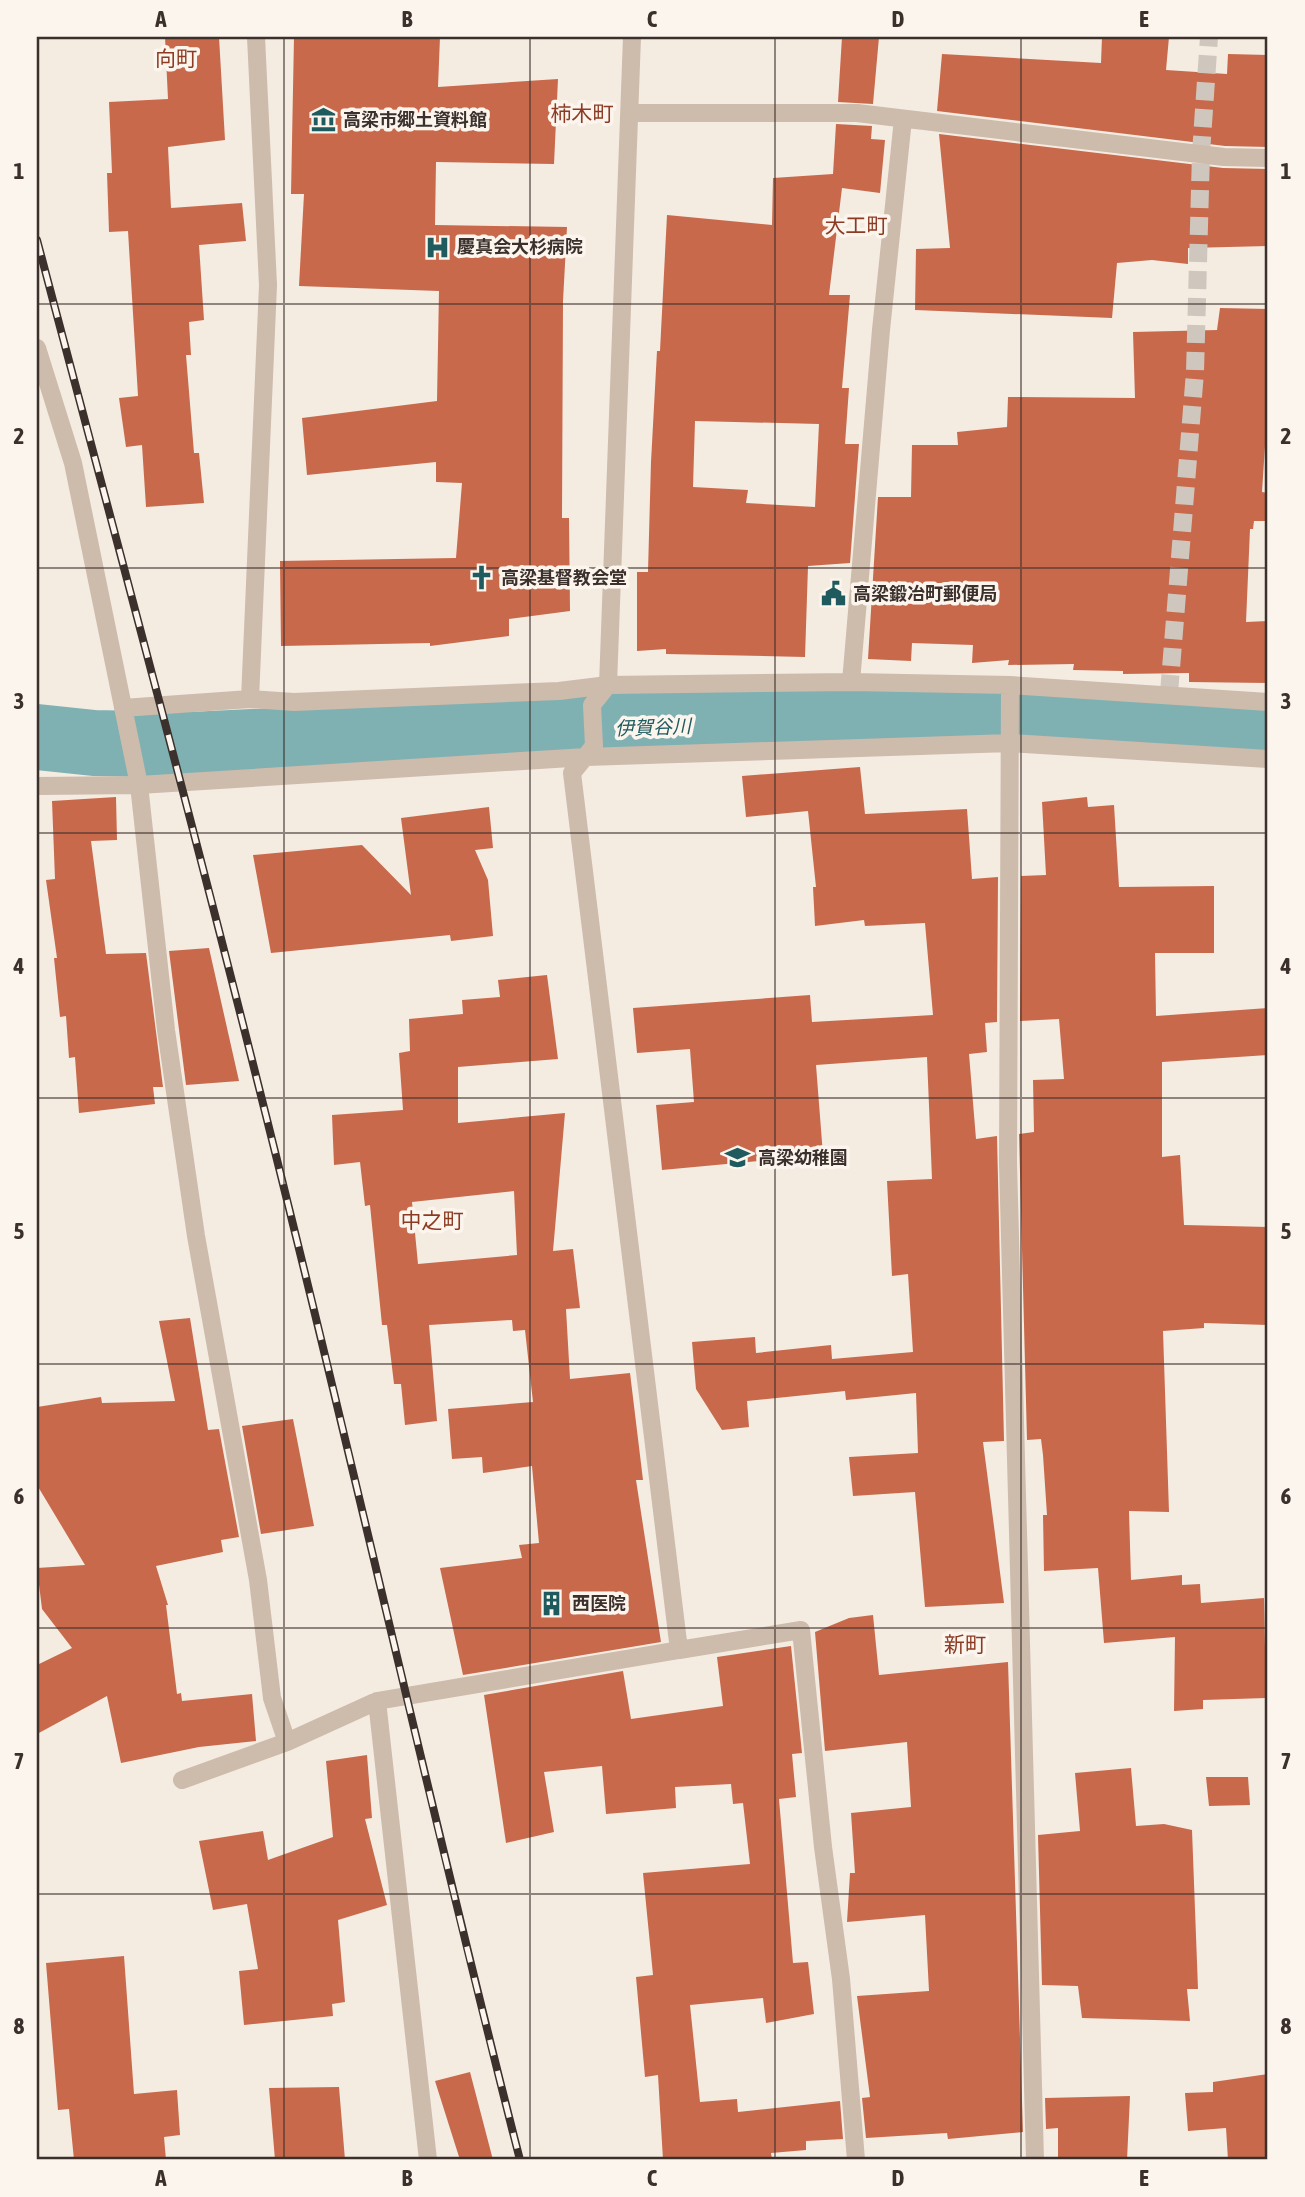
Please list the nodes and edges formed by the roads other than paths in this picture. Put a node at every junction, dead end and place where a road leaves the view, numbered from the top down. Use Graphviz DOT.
graph roads {
  1 [pos="256,37"];
  2 [pos="632,37"];
  3 [pos="629,113"];
  4 [pos="904,119"];
  5 [pos="1268,158"];
  6 [pos="37,348"];
  7 [pos="850,682"];
  8 [pos="608,685"];
  9 [pos="1010,692"];
  10 [pos="250,699"];
  11 [pos="1268,702"];
  12 [pos="124,712"];
  13 [pos="1010,738"];
  14 [pos="590,751"];
  15 [pos="1268,759"];
  16 [pos="139,785"];
  17 [pos="37,786"];
  18 [pos="680,1650"];
  19 [pos="377,1700"];
  20 [pos="287,1742"];
  21 [pos="182,1780"];
  22 [pos="428,2160"];
  23 [pos="856,2160"];
  24 [pos="1035,2160"];
  1 -- 10 [label="street"];
  2 -- 3 [label="street"];
  3 -- 4 [label="street"];
  3 -- 8 [label="street"];
  4 -- 5 [label="street"];
  4 -- 7 [label="street"];
  6 -- 12 [label="street"];
  7 -- 8 [label="street"];
  7 -- 9 [label="street"];
  8 -- 10 [label="street"];
  8 -- 14 [label="street"];
  9 -- 11 [label="street"];
  9 -- 13 [label="street"];
  10 -- 12 [label="street"];
  12 -- 16 [label="street"];
  13 -- 14 [label="street"];
  13 -- 15 [label="street"];
  13 -- 24 [label="street"];
  14 -- 16 [label="street"];
  14 -- 18 [label="street"];
  16 -- 17 [label="street"];
  16 -- 20 [label="street"];
  18 -- 19 [label="street"];
  18 -- 23 [label="street"];
  19 -- 20 [label="street"];
  19 -- 22 [label="street"];
  20 -- 21 [label="street"];
}
